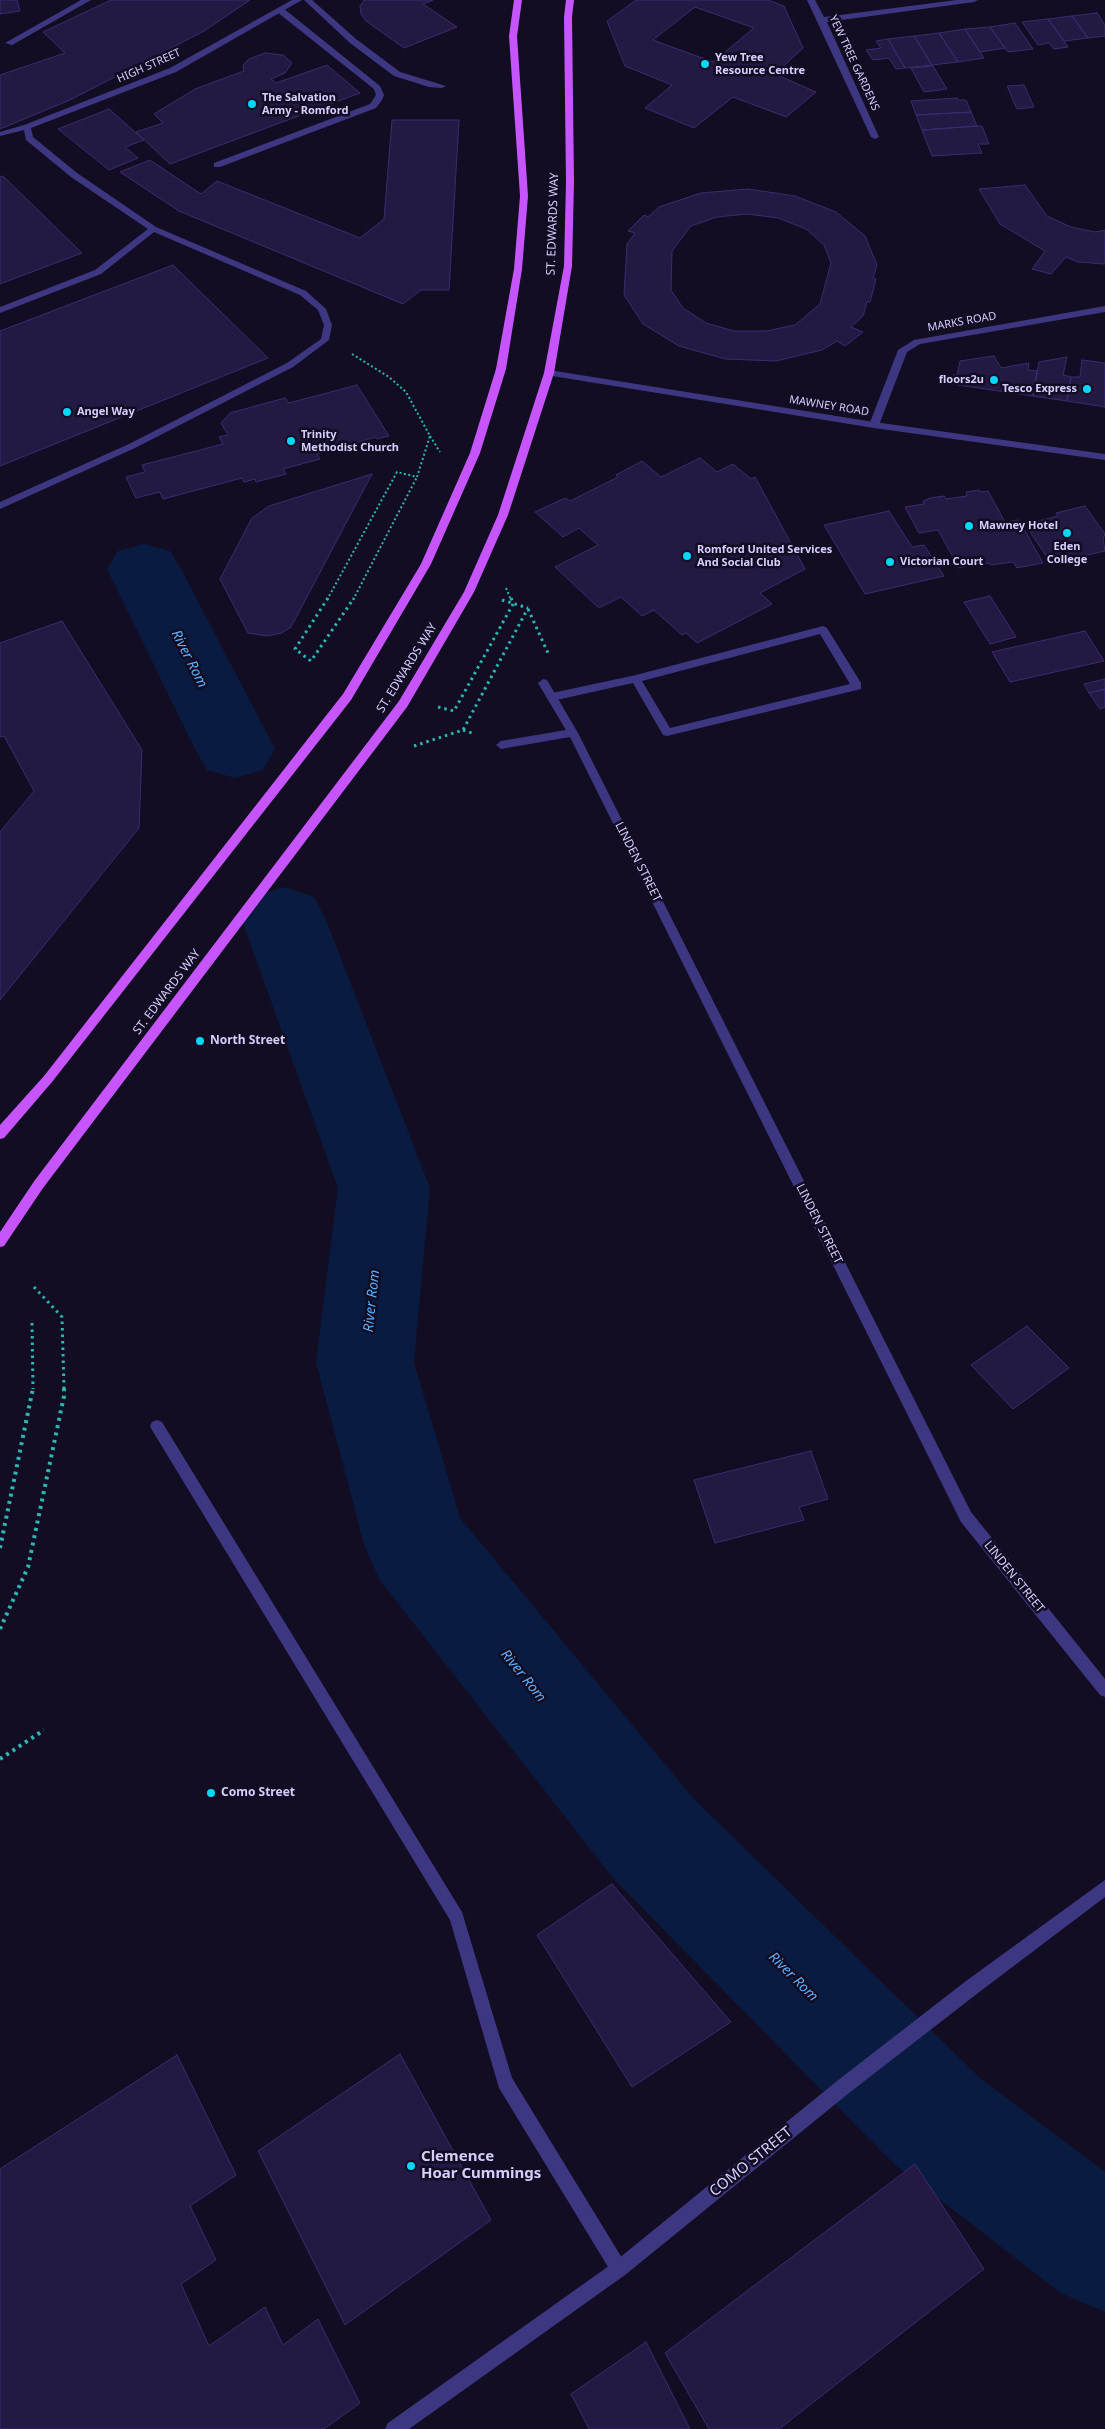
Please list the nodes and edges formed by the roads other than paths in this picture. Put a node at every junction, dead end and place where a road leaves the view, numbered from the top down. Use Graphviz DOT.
graph roads {
  1 [pos="87,0"];
  2 [pos="298,0"];
  3 [pos="308,0"];
  4 [pos="518,0"];
  5 [pos="570,0"];
  6 [pos="811,0"];
  7 [pos="974,0"];
  8 [pos="280,10"];
  9 [pos="822,20"];
  10 [pos="9,43"];
  11 [pos="442,86"];
  12 [pos="27,127"];
  13 [pos="0,134"];
  14 [pos="875,137"];
  15 [pos="217,165"];
  16 [pos="153,229"];
  17 [pos="1105,309"];
  18 [pos="0,310"];
  19 [pos="549,373"];
  20 [pos="874,425"];
  21 [pos="1105,457"];
  22 [pos="0,506"];
  23 [pos="636,679"];
  24 [pos="543,683"];
  25 [pos="552,698"];
  26 [pos="573,733"];
  27 [pos="501,745"];
  28 [pos="0,1134"];
  29 [pos="0,1242"];
  30 [pos="157,1426"];
  31 [pos="1105,1690"];
  32 [pos="1105,1888"];
  33 [pos="619,2269"];
  34 [pos="394,2429"];
  1 -- 10 [label="street"];
  2 -- 8 [label="street, HIGH STREET"];
  3 -- 11 [label="street"];
  4 -- 28 [label="main road"];
  5 -- 19 [label="main road, ST. EDWARDS WAY"];
  6 -- 9 [label="street, YEW TREE GARDENS"];
  7 -- 9 [label="street"];
  8 -- 12 [label="street, HIGH STREET"];
  8 -- 15 [label="street"];
  9 -- 14 [label="street, YEW TREE GARDENS"];
  12 -- 13 [label="street, HIGH STREET"];
  12 -- 16 [label="street"];
  16 -- 18 [label="street"];
  16 -- 22 [label="street"];
  17 -- 20 [label="street, MARKS ROAD"];
  19 -- 20 [label="street, MAWNEY ROAD"];
  19 -- 29 [label="main road, ST. EDWARDS WAY"];
  20 -- 21 [label="street, MAWNEY ROAD"];
  23 -- 23 [label="street"];
  23 -- 25 [label="street"];
  24 -- 25 [label="street, LINDEN STREET"];
  25 -- 26 [label="street, LINDEN STREET"];
  26 -- 27 [label="street"];
  26 -- 31 [label="street, LINDEN STREET"];
  30 -- 33 [label="street"];
  32 -- 33 [label="street, COMO STREET"];
  33 -- 34 [label="street, COMO STREET"];
}
